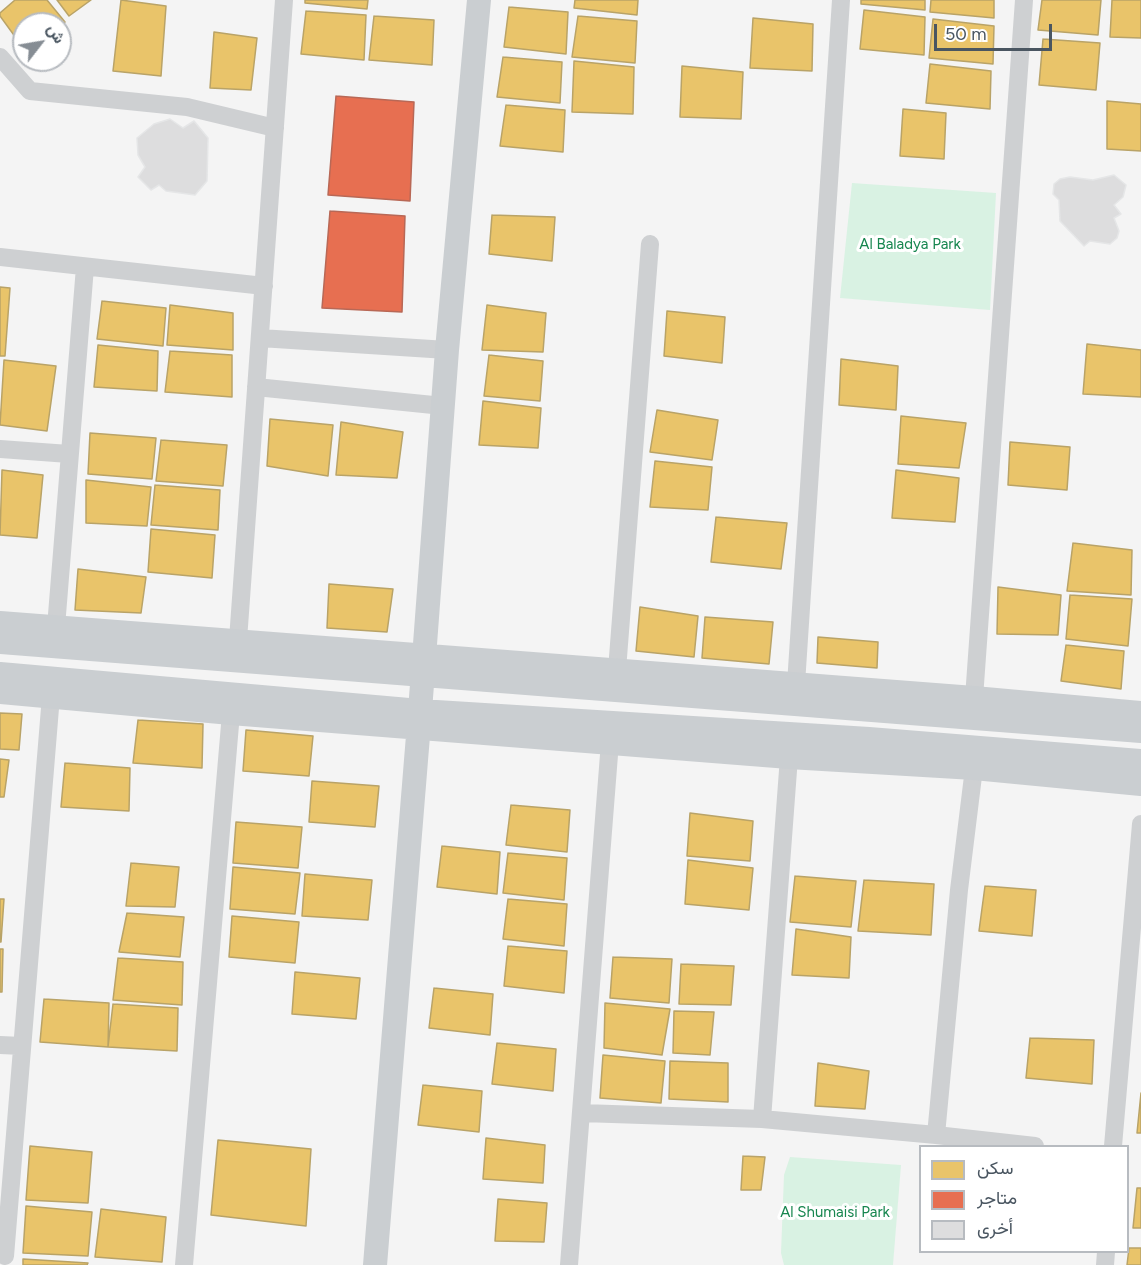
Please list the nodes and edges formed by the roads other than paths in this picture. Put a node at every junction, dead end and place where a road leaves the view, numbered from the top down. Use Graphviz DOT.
graph roads {
  1 [pos="284,0"];
  2 [pos="479,0"];
  3 [pos="841,0"];
  4 [pos="1024,0"];
  5 [pos="0,57"];
  6 [pos="275,128"];
  7 [pos="650,244"];
  8 [pos="0,257"];
  9 [pos="85,267"];
  10 [pos="264,286"];
  11 [pos="260,338"];
  12 [pos="447,350"];
  13 [pos="256,387"];
  14 [pos="443,406"];
  15 [pos="0,449"];
  16 [pos="69,454"];
  17 [pos="0,623"];
  18 [pos="56,627"];
  19 [pos="238,640"];
  20 [pos="0,642"];
  21 [pos="423,666"];
  22 [pos="616,670"];
  23 [pos="0,674"];
  24 [pos="796,684"];
  25 [pos="0,692"];
  26 [pos="51,696"];
  27 [pos="974,698"];
  28 [pos="231,713"];
  29 [pos="1141,713"];
  30 [pos="420,719"];
  31 [pos="1141,731"];
  32 [pos="610,742"];
  33 [pos="789,757"];
  34 [pos="1141,761"];
  35 [pos="974,768"];
  36 [pos="1141,784"];
  37 [pos="1141,824"];
  38 [pos="0,1045"];
  39 [pos="22,1046"];
  40 [pos="582,1113"];
  41 [pos="762,1119"];
  42 [pos="936,1136"];
  43 [pos="1025,1145"];
  44 [pos="1113,1145"];
  45 [pos="3,1258"];
  46 [pos="184,1265"];
  47 [pos="375,1265"];
  48 [pos="569,1265"];
  1 -- 6 [label="street"];
  2 -- 12 [label="main road"];
  3 -- 24 [label="street"];
  4 -- 27 [label="street"];
  5 -- 6 [label="street"];
  6 -- 10 [label="street"];
  7 -- 22 [label="street"];
  8 -- 9 [label="street"];
  9 -- 10 [label="street"];
  9 -- 16 [label="street"];
  10 -- 11 [label="street"];
  11 -- 12 [label="street"];
  11 -- 13 [label="street"];
  12 -- 14 [label="main road"];
  13 -- 14 [label="street"];
  13 -- 19 [label="street"];
  14 -- 21 [label="main road"];
  15 -- 16 [label="street"];
  16 -- 18 [label="street"];
  17 -- 18 [label="main road"];
  18 -- 19 [label="main road"];
  19 -- 21 [label="main road"];
  20 -- 21 [label="main road"];
  21 -- 22 [label="main road"];
  21 -- 30 [label="main road"];
  21 -- 31 [label="main road"];
  22 -- 24 [label="main road"];
  23 -- 30 [label="main road"];
  24 -- 27 [label="main road"];
  25 -- 26 [label="main road"];
  26 -- 28 [label="main road"];
  26 -- 39 [label="street"];
  27 -- 29 [label="main road"];
  28 -- 30 [label="main road"];
  28 -- 46 [label="street"];
  30 -- 32 [label="main road"];
  30 -- 34 [label="main road"];
  30 -- 47 [label="main road"];
  32 -- 33 [label="main road"];
  32 -- 40 [label="street"];
  33 -- 35 [label="main road"];
  33 -- 41 [label="street"];
  35 -- 36 [label="main road"];
  35 -- 42 [label="street"];
  37 -- 44 [label="street"];
  38 -- 39 [label="street"];
  39 -- 45 [label="street"];
  40 -- 41 [label="street"];
  40 -- 48 [label="street"];
  41 -- 42 [label="street"];
  42 -- 43 [label="street"];
}
